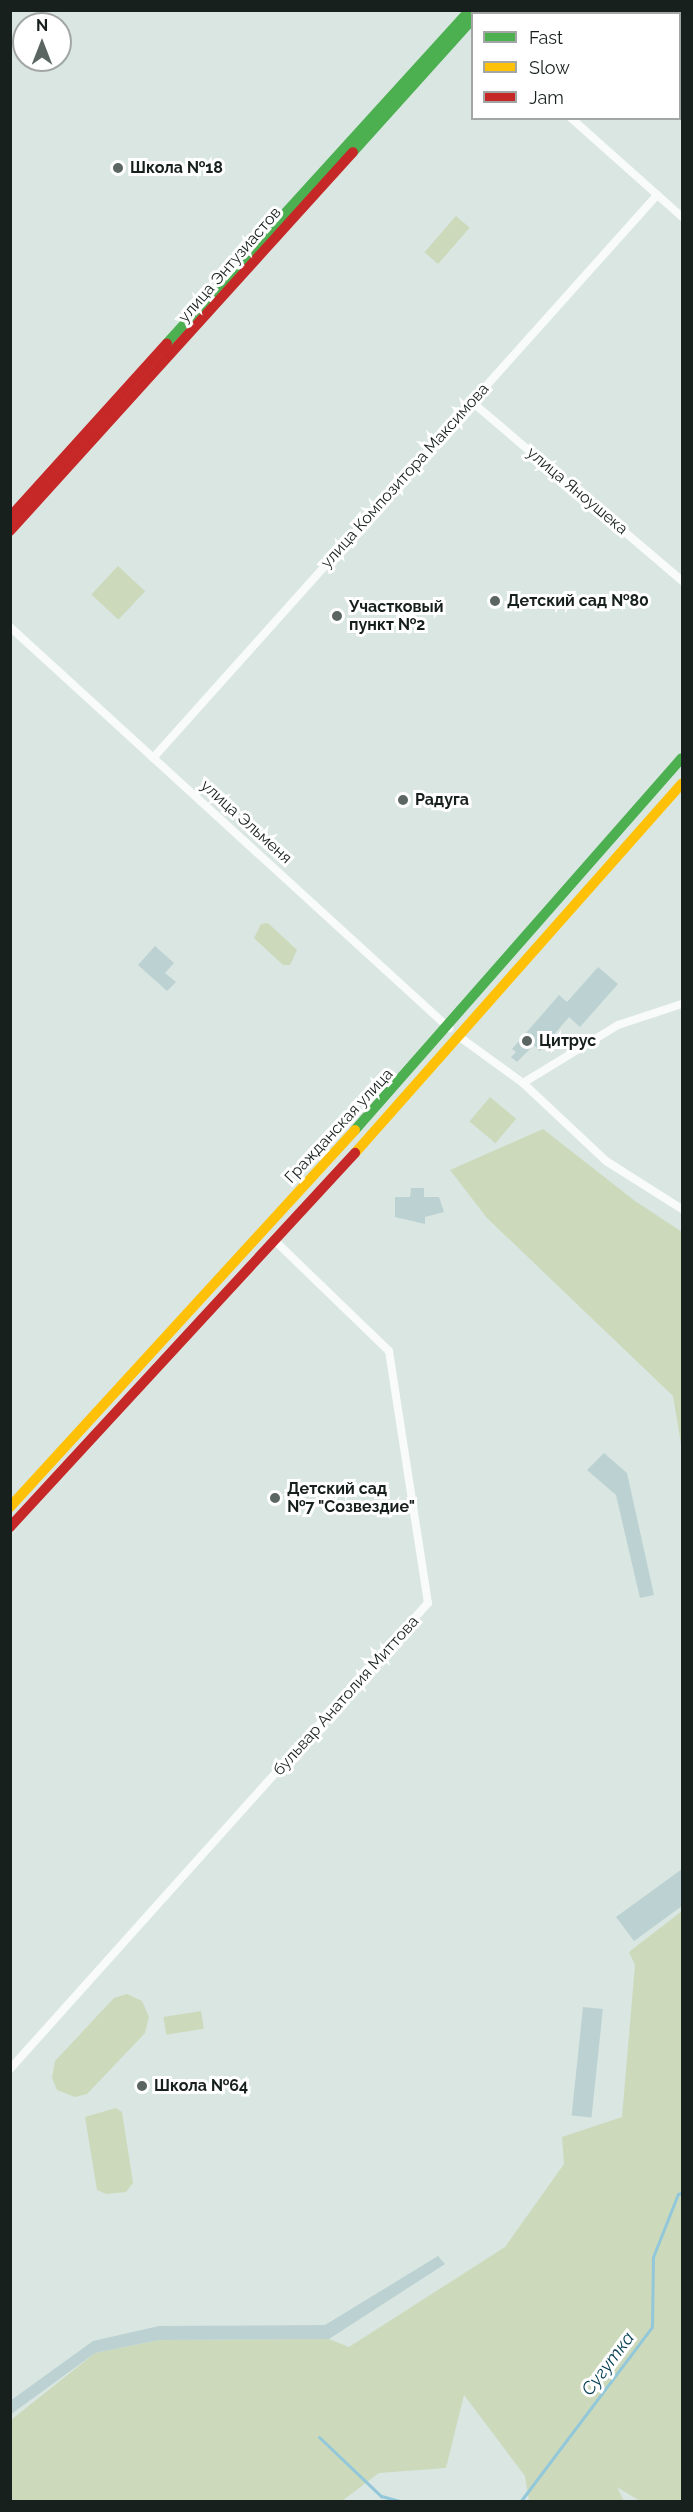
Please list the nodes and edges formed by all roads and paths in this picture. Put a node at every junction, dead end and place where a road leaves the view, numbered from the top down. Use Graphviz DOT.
graph roads {
  1 [pos="470,10"];
  2 [pos="468,25"];
  3 [pos="573,120"];
  4 [pos="657,195"];
  5 [pos="682,217"];
  6 [pos="137,384"];
  7 [pos="472,402"];
  8 [pos="10,517"];
  9 [pos="10,531"];
  10 [pos="682,581"];
  11 [pos="10,627"];
  12 [pos="153,758"];
  13 [pos="682,759"];
  14 [pos="682,784"];
  15 [pos="682,1004"];
  16 [pos="449,1028"];
  17 [pos="461,1038"];
  18 [pos="523,1083"];
  19 [pos="682,1209"];
  20 [pos="275,1241"];
  21 [pos="11,1506"];
  22 [pos="22,1514"];
  23 [pos="10,1527"];
  24 [pos="10,2069"];
  1 -- 2 [label="main road, улица Энтузиастов"];
  2 -- 6 [label="main road, улица Энтузиастов"];
  3 -- 4 [label="street"];
  4 -- 5 [label="street"];
  4 -- 7 [label="street, улица Композитора Максимова"];
  6 -- 8 [label="main road, улица Энтузиастов"];
  6 -- 9 [label="main road, улица Энтузиастов"];
  7 -- 10 [label="street, улица Яноушека"];
  7 -- 12 [label="street, улица Композитора Максимова"];
  11 -- 12 [label="street, улица Эльменя"];
  12 -- 16 [label="street, улица Эльменя"];
  13 -- 16 [label="main road, Гражданская улица"];
  14 -- 17 [label="main road, Гражданская улица"];
  15 -- 18 [label="street"];
  16 -- 17 [label="main road, улица Эльменя"];
  16 -- 21 [label="main road, Гражданская улица"];
  17 -- 18 [label="street"];
  17 -- 20 [label="main road, Гражданская улица"];
  18 -- 19 [label="street"];
  20 -- 22 [label="main road, Гражданская улица"];
  20 -- 24 [label="street, бульвар Анатолия Миттова"];
  21 -- 22 [label="main road"];
  22 -- 23 [label="main road, Гражданская улица"];
}
